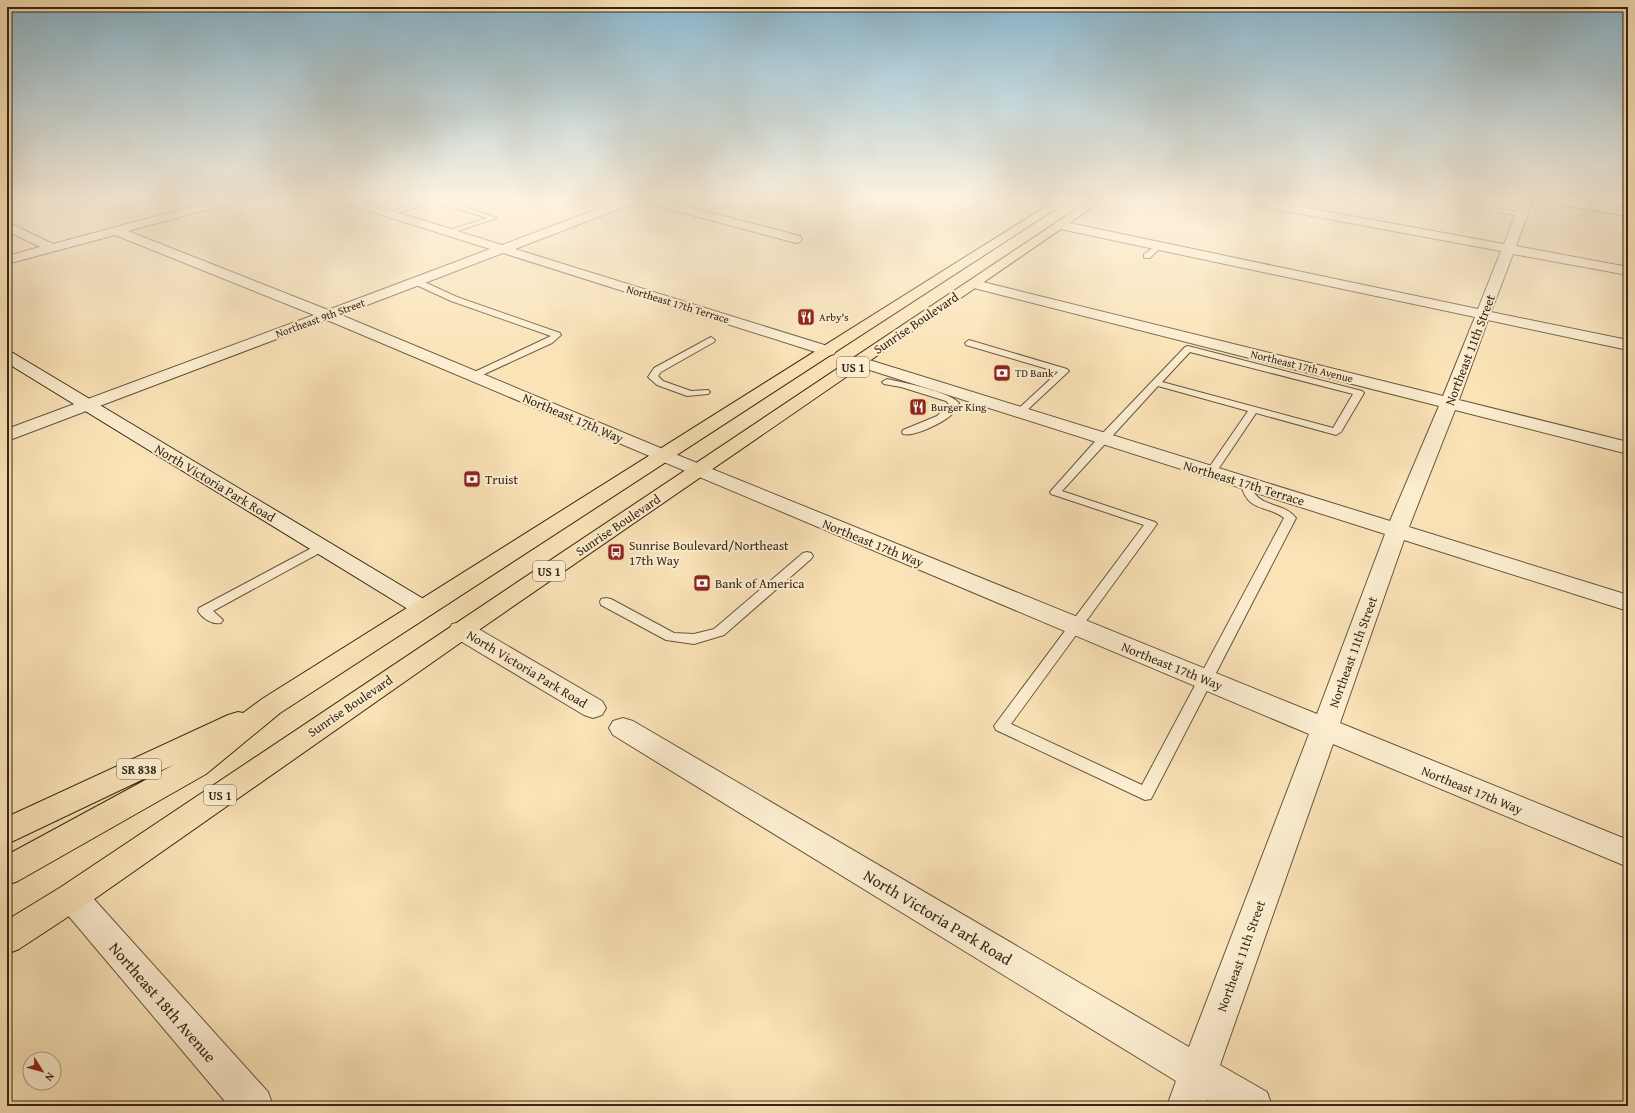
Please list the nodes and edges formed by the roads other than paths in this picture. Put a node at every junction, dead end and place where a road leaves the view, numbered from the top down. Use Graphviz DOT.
graph roads {
  1 [pos="37,252"];
  2 [pos="172,252"];
  3 [pos="494,252"];
  4 [pos="511,252"];
  5 [pos="983,252"];
  6 [pos="1022,252"];
  7 [pos="1152,252"];
  8 [pos="1187,252"];
  9 [pos="1507,252"];
  10 [pos="1524,252"];
  11 [pos="1147,256"];
  12 [pos="7,260"];
  13 [pos="1628,271"];
  14 [pos="417,282"];
  15 [pos="975,284"];
  16 [pos="892,310"];
  17 [pos="1483,314"];
  18 [pos="328,315"];
  19 [pos="903,332"];
  20 [pos="711,340"];
  21 [pos="968,343"];
  22 [pos="1628,345"];
  23 [pos="828,351"];
  24 [pos="7,356"];
  25 [pos="860,362"];
  26 [pos="473,376"];
  27 [pos="887,382"];
  28 [pos="1157,383"];
  29 [pos="705,392"];
  30 [pos="1450,403"];
  31 [pos="87,404"];
  32 [pos="1254,410"];
  33 [pos="1020,412"];
  34 [pos="907,432"];
  35 [pos="7,435"];
  36 [pos="1103,439"];
  37 [pos="1628,448"];
  38 [pos="663,456"];
  39 [pos="698,470"];
  40 [pos="1211,472"];
  41 [pos="1246,484"];
  42 [pos="1397,531"];
  43 [pos="321,547"];
  44 [pos="807,556"];
  45 [pos="606,602"];
  46 [pos="1628,603"];
  47 [pos="424,609"];
  48 [pos="216,620"];
  49 [pos="1075,626"];
  50 [pos="461,630"];
  51 [pos="1205,679"];
  52 [pos="271,706"];
  53 [pos="593,708"];
  54 [pos="623,728"];
  55 [pos="1324,729"];
  56 [pos="9,828"];
  57 [pos="1628,854"];
  58 [pos="7,872"];
  59 [pos="72,897"];
  60 [pos="40,918"];
  61 [pos="7,938"];
  62 [pos="7,948"];
  63 [pos="1198,1073"];
  64 [pos="254,1106"];
  65 [pos="1186,1106"];
  66 [pos="1253,1106"];
  1 -- 12 [label="street"];
  2 -- 18 [label="street, Northeast 17th Way"];
  3 -- 14 [label="street, Northeast 9th Street"];
  4 -- 23 [label="street, Northeast 17th Terrace"];
  5 -- 16 [label="main road, Sunrise Boulevard / US 1"];
  6 -- 15 [label="main road, Sunrise Boulevard / US 1"];
  7 -- 11 [label="lane"];
  8 -- 17 [label="street"];
  9 -- 17 [label="street, Northeast 11th Street"];
  10 -- 13 [label="street"];
  14 -- 18 [label="street, Northeast 9th Street"];
  14 -- 26 [label="lane"];
  15 -- 19 [label="main road, Sunrise Boulevard / US 1"];
  15 -- 30 [label="street, Northeast 17th Avenue"];
  16 -- 19 [label="main road"];
  16 -- 23 [label="main road, Sunrise Boulevard / US 1"];
  17 -- 22 [label="street"];
  17 -- 30 [label="street, Northeast 11th Street"];
  18 -- 26 [label="street, Northeast 17th Way"];
  18 -- 31 [label="street, Northeast 9th Street"];
  19 -- 25 [label="main road, Sunrise Boulevard / US 1"];
  20 -- 29 [label="lane"];
  21 -- 33 [label="lane"];
  23 -- 38 [label="main road, Sunrise Boulevard / US 1"];
  24 -- 31 [label="street, North Victoria Park Road"];
  25 -- 33 [label="street, Northeast 17th Terrace"];
  25 -- 39 [label="main road, Sunrise Boulevard / US 1"];
  26 -- 38 [label="street, Northeast 17th Way"];
  27 -- 34 [label="lane"];
  28 -- 32 [label="lane"];
  28 -- 32 [label="lane"];
  28 -- 36 [label="lane"];
  30 -- 37 [label="street, Northeast 17th Avenue"];
  30 -- 42 [label="street, Northeast 11th Street"];
  31 -- 35 [label="street, Northeast 9th Street"];
  31 -- 43 [label="street, North Victoria Park Road"];
  32 -- 40 [label="lane"];
  33 -- 36 [label="street, Northeast 17th Terrace"];
  36 -- 40 [label="street, Northeast 17th Terrace"];
  36 -- 49 [label="lane"];
  38 -- 39 [label="street, Northeast 17th Way"];
  38 -- 47 [label="main road, Sunrise Boulevard / US 1"];
  39 -- 49 [label="street, Northeast 17th Way"];
  39 -- 50 [label="main road, Sunrise Boulevard / US 1"];
  40 -- 41 [label="street, Northeast 17th Terrace"];
  41 -- 42 [label="street, Northeast 17th Terrace"];
  41 -- 51 [label="lane"];
  42 -- 46 [label="street, Northeast 17th Terrace"];
  42 -- 55 [label="street, Northeast 11th Street"];
  43 -- 47 [label="street, North Victoria Park Road"];
  43 -- 48 [label="lane"];
  44 -- 45 [label="lane"];
  47 -- 52 [label="main road, Sunrise Boulevard / US 1"];
  49 -- 51 [label="street, Northeast 17th Way"];
  49 -- 51 [label="lane"];
  50 -- 53 [label="street, North Victoria Park Road"];
  50 -- 59 [label="main road, Sunrise Boulevard / US 1"];
  51 -- 55 [label="street, Northeast 17th Way"];
  52 -- 56 [label="main road, SR 838"];
  52 -- 58 [label="main road, US 1"];
  54 -- 63 [label="street, North Victoria Park Road"];
  55 -- 57 [label="street, Northeast 17th Way"];
  55 -- 63 [label="street, Northeast 11th Street"];
  59 -- 60 [label="main road, Sunrise Boulevard / US 1"];
  59 -- 64 [label="street, Northeast 18th Avenue"];
  60 -- 61 [label="main road"];
  60 -- 62 [label="main road, US 1"];
  63 -- 65 [label="street, Northeast 11th Street"];
  63 -- 66 [label="street, North Victoria Park Road"];
}
